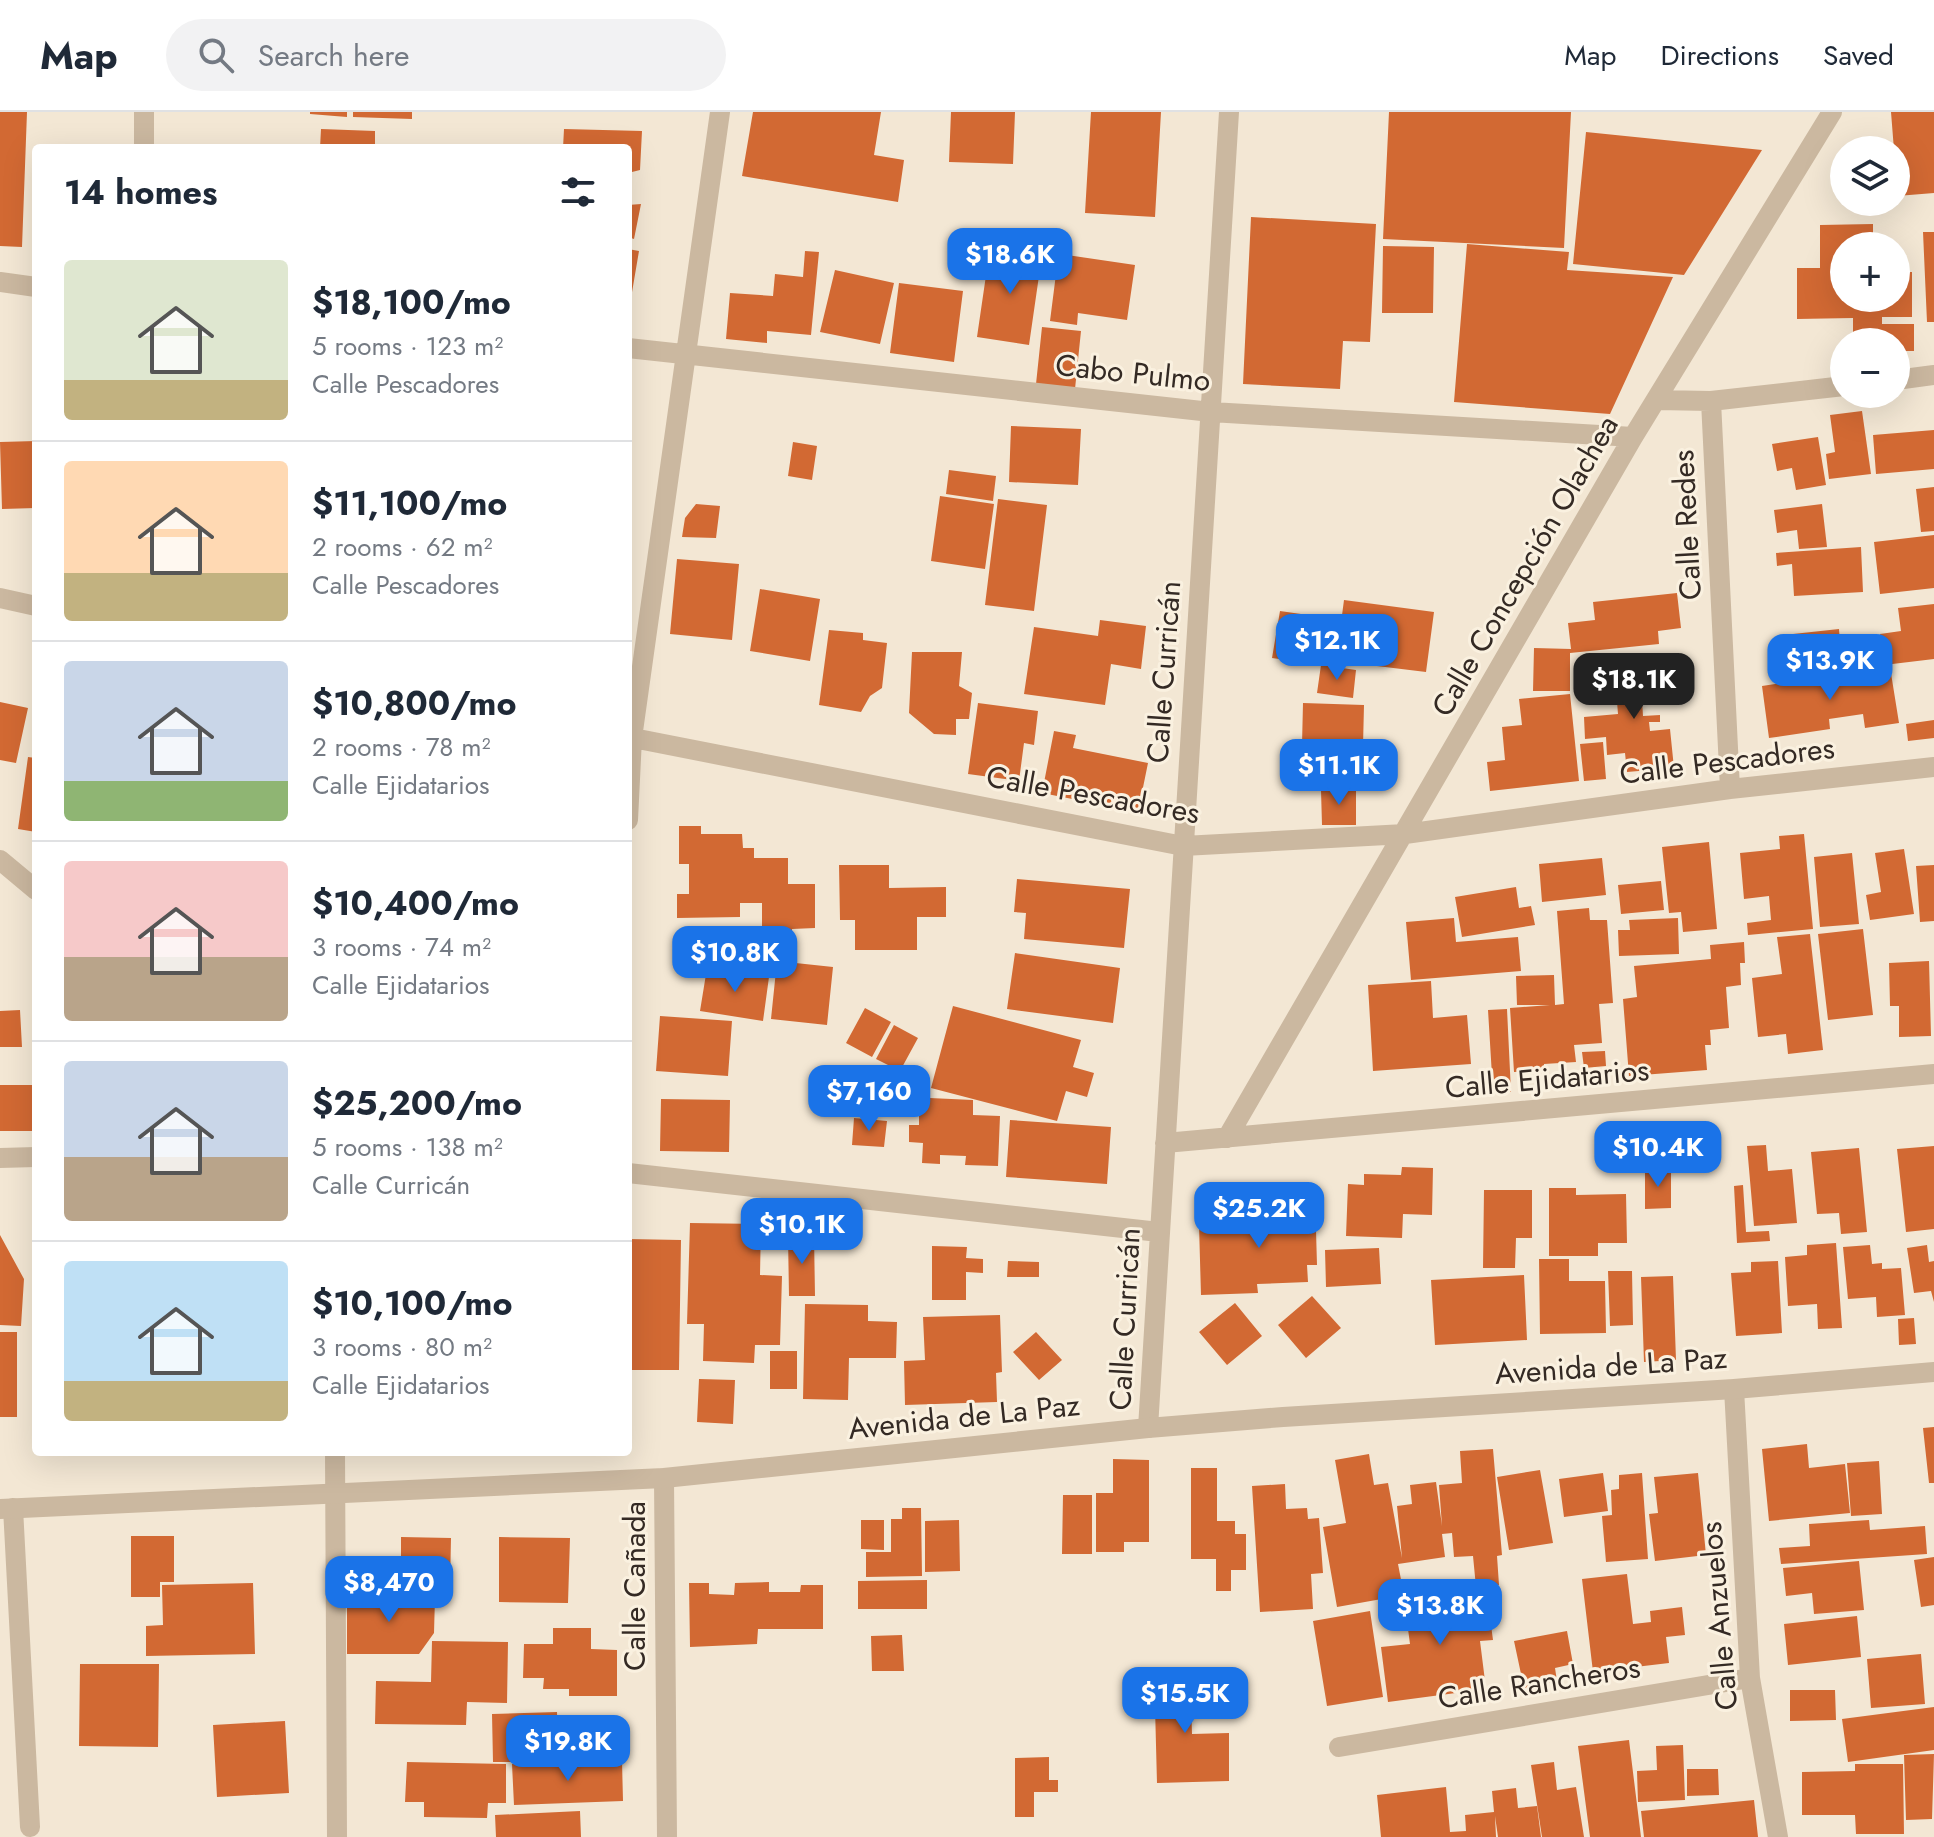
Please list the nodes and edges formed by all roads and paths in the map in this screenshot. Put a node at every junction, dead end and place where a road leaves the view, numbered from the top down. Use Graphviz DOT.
graph roads {
  1 [pos="144,112"];
  2 [pos="720,112"];
  3 [pos="1229,112"];
  4 [pos="1832,112"];
  5 [pos="144,144"];
  6 [pos="0,282"];
  7 [pos="32,286"];
  8 [pos="632,348"];
  9 [pos="685,354"];
  10 [pos="1934,375"];
  11 [pos="1910,378"];
  12 [pos="1830,388"];
  13 [pos="1657,400"];
  14 [pos="1711,401"];
  15 [pos="1211,412"];
  16 [pos="1633,437"];
  17 [pos="0,598"];
  18 [pos="32,605"];
  19 [pos="632,723"];
  20 [pos="632,737"];
  21 [pos="1934,767"];
  22 [pos="1730,789"];
  23 [pos="1405,834"];
  24 [pos="1183,846"];
  25 [pos="0,860"];
  26 [pos="32,887"];
  27 [pos="1934,1074"];
  28 [pos="1227,1138"];
  29 [pos="1165,1143"];
  30 [pos="32,1157"];
  31 [pos="0,1158"];
  32 [pos="632,1173"];
  33 [pos="1159,1232"];
  34 [pos="1934,1372"];
  35 [pos="1734,1389"];
  36 [pos="1148,1428"];
  37 [pos="335,1456"];
  38 [pos="664,1478"];
  39 [pos="335,1492"];
  40 [pos="6,1508"];
  41 [pos="1750,1678"];
  42 [pos="1339,1747"];
  43 [pos="30,1827"];
  44 [pos="337,1837"];
  45 [pos="667,1837"];
  46 [pos="1778,1837"];
  1 -- 5 [label="street"];
  2 -- 9 [label="street"];
  3 -- 15 [label="street, Calle Curricán"];
  4 -- 13 [label="street, Calle Concepción Olachea"];
  6 -- 7 [label="street"];
  8 -- 9 [label="street, Cabo Pulmo"];
  9 -- 15 [label="street, Cabo Pulmo"];
  9 -- 19 [label="street"];
  10 -- 11 [label="street"];
  12 -- 14 [label="street"];
  13 -- 14 [label="street"];
  13 -- 16 [label="street, Calle Concepción Olachea"];
  14 -- 22 [label="street, Calle Redes"];
  15 -- 16 [label="street, Cabo Pulmo"];
  15 -- 24 [label="street, Calle Curricán"];
  16 -- 23 [label="street, Calle Concepción Olachea"];
  17 -- 18 [label="street"];
  20 -- 24 [label="street, Calle Pescadores"];
  21 -- 22 [label="street, Calle Pescadores"];
  22 -- 23 [label="street, Calle Pescadores"];
  23 -- 24 [label="street, Calle Pescadores"];
  23 -- 28 [label="street, Calle Concepción Olachea"];
  24 -- 29 [label="street, Calle Curricán"];
  25 -- 26 [label="street"];
  27 -- 28 [label="street, Calle Ejidatarios"];
  28 -- 29 [label="street, Calle Ejidatarios"];
  29 -- 33 [label="street, Calle Curricán"];
  30 -- 31 [label="street"];
  32 -- 33 [label="street"];
  33 -- 36 [label="street, Calle Curricán"];
  34 -- 35 [label="street, Avenida de La Paz"];
  35 -- 36 [label="street, Avenida de La Paz"];
  35 -- 41 [label="street, Calle Anzuelos"];
  36 -- 38 [label="street, Avenida de La Paz"];
  37 -- 39 [label="street"];
  38 -- 39 [label="street, Avenida de La Paz"];
  38 -- 45 [label="street, Calle Cañada"];
  39 -- 40 [label="street, Avenida de La Paz"];
  39 -- 44 [label="street"];
  40 -- 43 [label="street"];
  41 -- 42 [label="street, Calle Rancheros"];
  41 -- 46 [label="street, Calle Anzuelos"];
}
